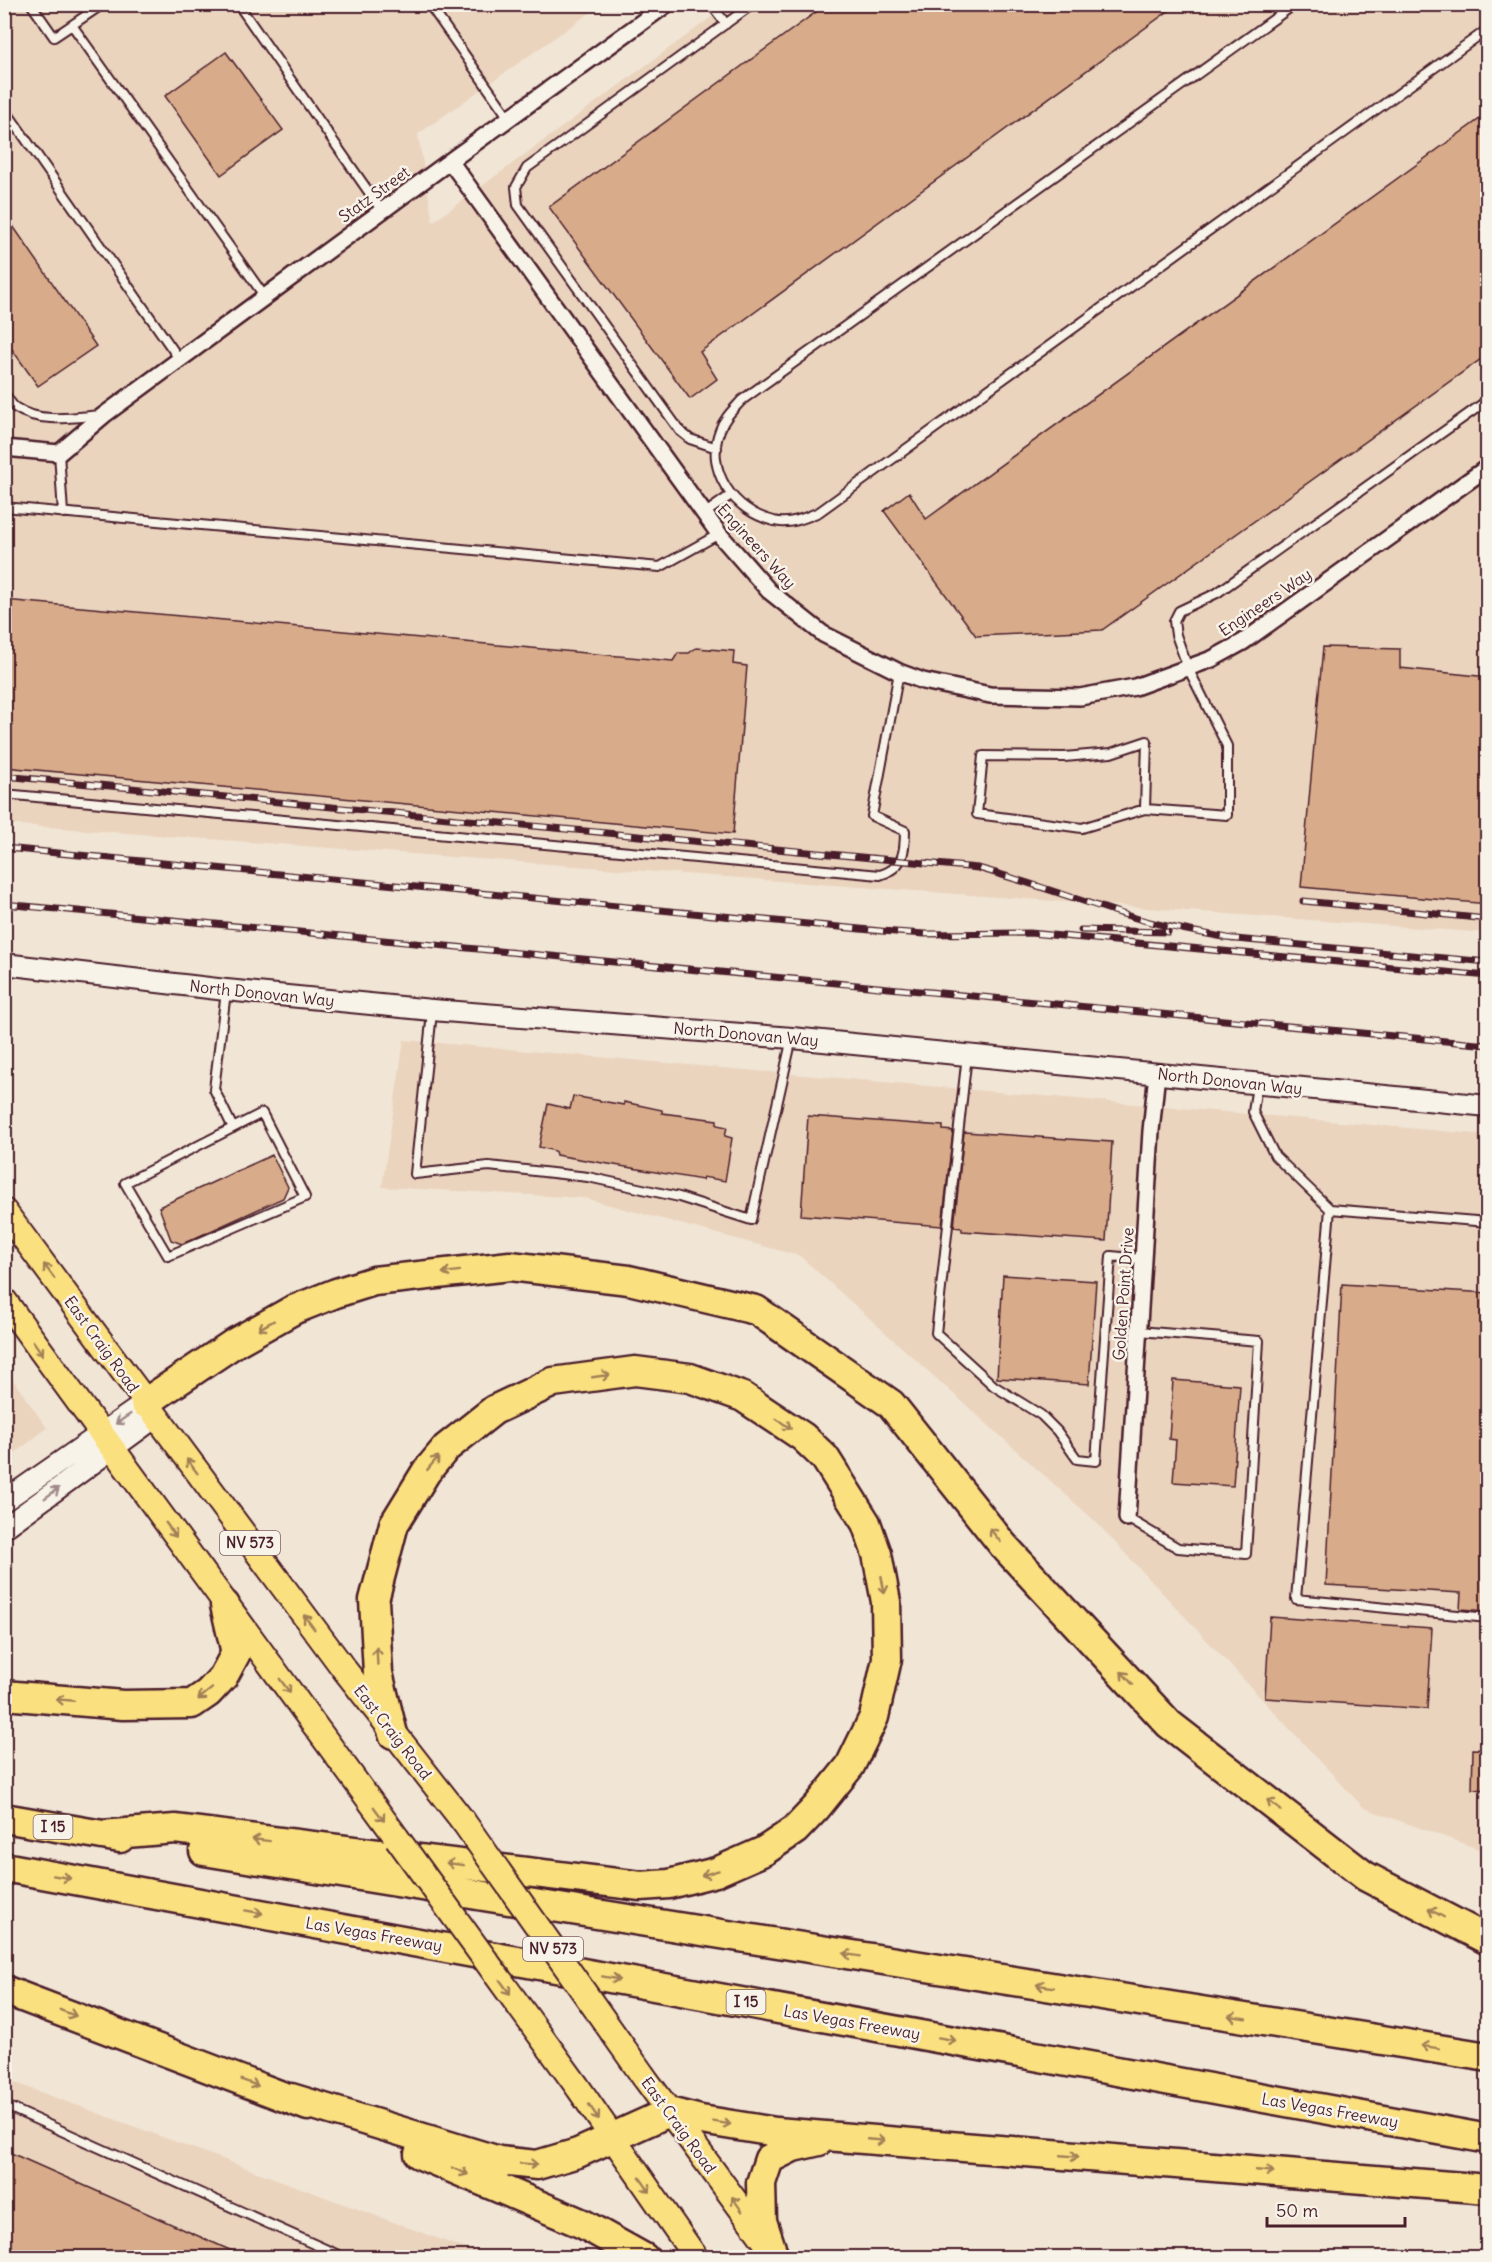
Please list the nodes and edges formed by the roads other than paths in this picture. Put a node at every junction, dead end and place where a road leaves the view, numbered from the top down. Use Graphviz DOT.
graph roads {
  1 [pos="31,4"];
  2 [pos="103,4"];
  3 [pos="238,4"];
  4 [pos="429,4"];
  5 [pos="667,4"];
  6 [pos="711,4"];
  7 [pos="753,4"];
  8 [pos="1295,4"];
  9 [pos="726,24"];
  10 [pos="72,25"];
  11 [pos="1488,29"];
  12 [pos="4,108"];
  13 [pos="509,118"];
  14 [pos="450,161"];
  15 [pos="382,211"];
  16 [pos="265,297"];
  17 [pos="180,360"];
  18 [pos="4,393"];
  19 [pos="1488,400"];
  20 [pos="104,415"];
  21 [pos="4,448"];
  22 [pos="717,448"];
  23 [pos="59,453"];
  24 [pos="1488,467"];
  25 [pos="731,495"];
  26 [pos="4,507"];
  27 [pos="63,513"];
  28 [pos="704,514"];
  29 [pos="719,534"];
  30 [pos="1188,668"];
  31 [pos="899,672"];
  32 [pos="4,794"];
  33 [pos="1145,809"];
  34 [pos="4,963"];
  35 [pos="226,990"];
  36 [pos="432,1010"];
  37 [pos="792,1038"];
  38 [pos="967,1054"];
  39 [pos="1157,1073"];
  40 [pos="1257,1084"];
  41 [pos="1488,1106"];
  42 [pos="233,1128"];
  43 [pos="1330,1209"];
  44 [pos="4,1211"];
  45 [pos="1488,1222"];
  46 [pos="1143,1258"];
  47 [pos="4,1300"];
  48 [pos="1139,1331"];
  49 [pos="151,1410"];
  50 [pos="106,1442"];
  51 [pos="4,1501"];
  52 [pos="1127,1518"];
  53 [pos="4,1527"];
  54 [pos="225,1605"];
  55 [pos="1488,1618"];
  56 [pos="4,1695"];
  57 [pos="393,1734"];
  58 [pos="4,1818"];
  59 [pos="102,1835"];
  60 [pos="4,1867"];
  61 [pos="1488,1940"];
  62 [pos="4,1990"];
  63 [pos="1488,2057"];
  64 [pos="291,2098"];
  65 [pos="4,2105"];
  66 [pos="669,2112"];
  67 [pos="837,2137"];
  68 [pos="611,2138"];
  69 [pos="1488,2139"];
  70 [pos="1488,2189"];
  71 [pos="775,2254"];
  72 [pos="345,2258"];
  73 [pos="644,2258"];
  74 [pos="696,2258"];
  1 -- 10 [label="lane"];
  2 -- 10 [label="lane"];
  3 -- 15 [label="lane"];
  4 -- 13 [label="lane"];
  5 -- 13 [label="street, Statz Street"];
  6 -- 9 [label="lane"];
  7 -- 9 [label="lane"];
  8 -- 22 [label="lane"];
  9 -- 22 [label="lane"];
  10 -- 16 [label="lane"];
  11 -- 25 [label="lane"];
  12 -- 17 [label="lane"];
  13 -- 14 [label="street, Statz Street"];
  14 -- 15 [label="street, Statz Street"];
  14 -- 28 [label="street, Engineers Way"];
  15 -- 16 [label="street, Statz Street"];
  16 -- 17 [label="street, Statz Street"];
  17 -- 20 [label="street, Statz Street"];
  18 -- 20 [label="lane"];
  19 -- 30 [label="lane"];
  20 -- 23 [label="street, Statz Street"];
  21 -- 23 [label="street"];
  22 -- 25 [label="lane"];
  23 -- 27 [label="lane"];
  24 -- 30 [label="street, Engineers Way"];
  25 -- 28 [label="lane"];
  26 -- 27 [label="lane"];
  27 -- 29 [label="lane"];
  28 -- 29 [label="street, Engineers Way"];
  29 -- 31 [label="street, Engineers Way"];
  30 -- 31 [label="street, Engineers Way"];
  30 -- 33 [label="lane"];
  31 -- 32 [label="lane"];
  33 -- 33 [label="lane"];
  34 -- 35 [label="street, North Donovan Way"];
  35 -- 36 [label="street, North Donovan Way"];
  35 -- 42 [label="lane"];
  36 -- 37 [label="street, North Donovan Way"];
  36 -- 37 [label="lane"];
  37 -- 38 [label="street, North Donovan Way"];
  38 -- 39 [label="street, North Donovan Way"];
  38 -- 46 [label="lane"];
  39 -- 40 [label="street, North Donovan Way"];
  39 -- 46 [label="street, Golden Point Drive"];
  40 -- 41 [label="street, North Donovan Way"];
  40 -- 43 [label="lane"];
  42 -- 42 [label="lane"];
  43 -- 45 [label="lane"];
  43 -- 55 [label="lane"];
  49 -- 44 [label="main road, East Craig Road / NV 573, one-way"];
  46 -- 48 [label="street, Golden Point Drive"];
  47 -- 50 [label="main road, one-way"];
  48 -- 52 [label="street, Golden Point Drive"];
  48 -- 52 [label="lane"];
  49 -- 50 [label="street"];
  57 -- 49 [label="main road, East Craig Road / NV 573, one-way"];
  61 -- 49 [label="highway, one-way"];
  50 -- 51 [label="street"];
  53 -- 50 [label="street, one-way"];
  50 -- 54 [label="main road, one-way"];
  54 -- 56 [label="highway, one-way"];
  54 -- 68 [label="main road, one-way, bridge"];
  57 -- 59 [label="highway, one-way"];
  57 -- 66 [label="main road, East Craig Road / NV 573, bridge"];
  58 -- 59 [label="highway, I 15"];
  63 -- 59 [label="highway, I 15, one-way"];
  60 -- 69 [label="highway, Las Vegas Freeway / I 15, one-way"];
  62 -- 64 [label="highway, one-way"];
  64 -- 68 [label="highway, one-way"];
  64 -- 73 [label="highway, one-way"];
  65 -- 72 [label="lane"];
  66 -- 67 [label="highway, one-way"];
  66 -- 68 [label="highway"];
  71 -- 66 [label="main road, East Craig Road / NV 573, one-way"];
  67 -- 70 [label="highway, one-way"];
  67 -- 71 [label="highway"];
  68 -- 74 [label="main road, one-way"];
}
